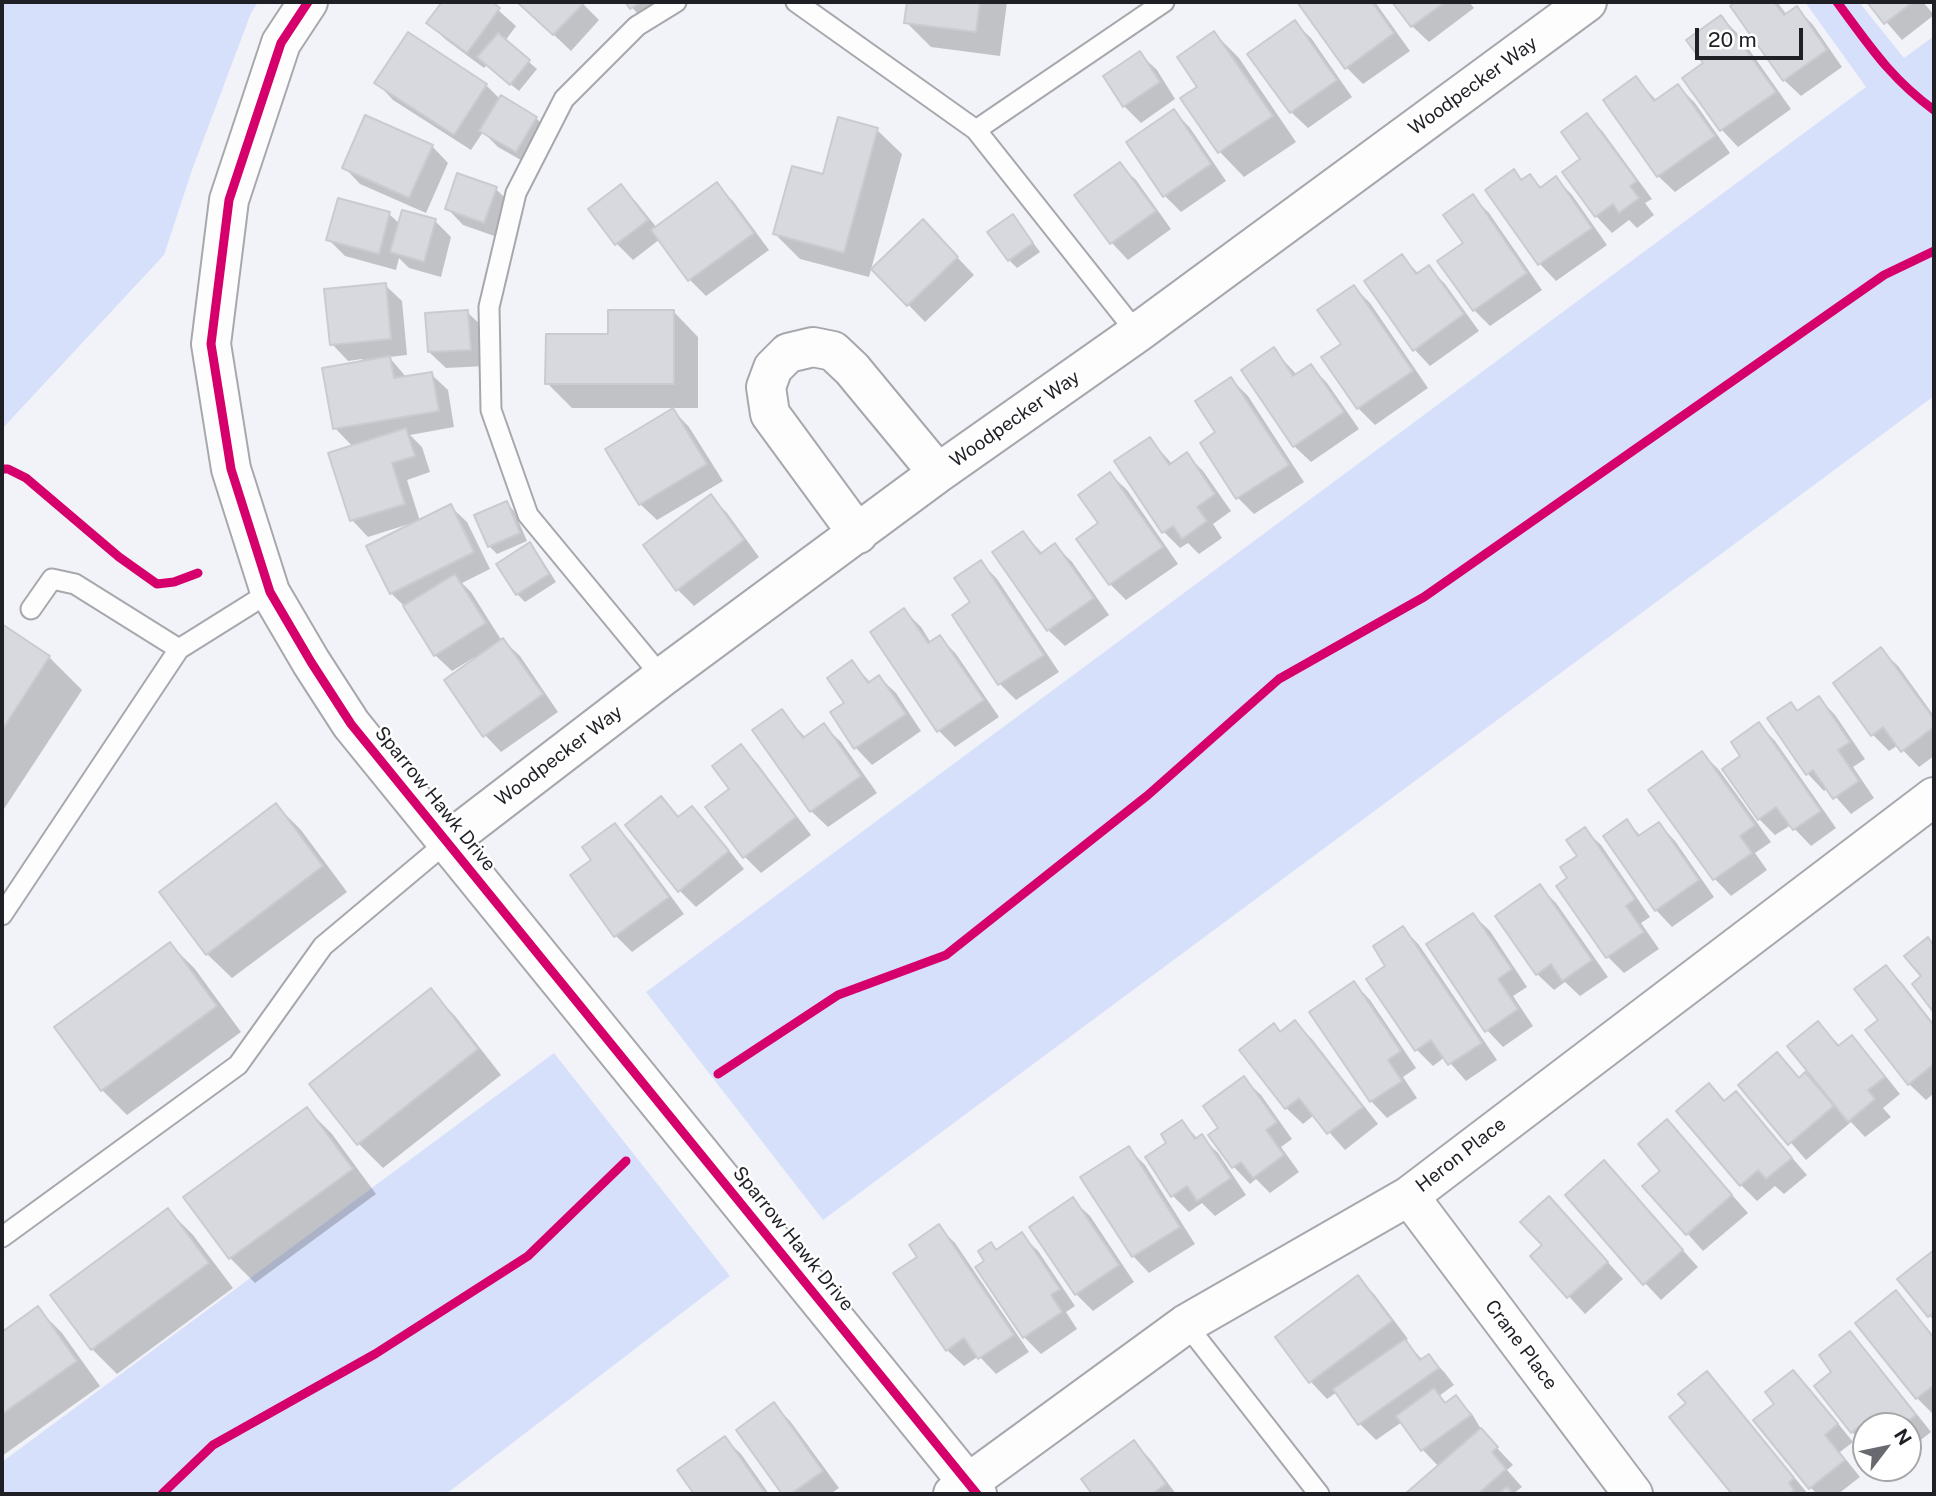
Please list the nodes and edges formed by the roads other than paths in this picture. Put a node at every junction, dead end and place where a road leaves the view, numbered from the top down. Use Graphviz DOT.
graph roads {
  1 [pos="308,2"];
  2 [pos="676,2"];
  3 [pos="796,2"];
  4 [pos="1164,2"];
  5 [pos="1584,3"];
  6 [pos="976,131"];
  7 [pos="1137,333"];
  8 [pos="938,473"];
  9 [pos="858,534"];
  10 [pos="270,592"];
  11 [pos="31,609"];
  12 [pos="179,649"];
  13 [pos="662,677"];
  14 [pos="1934,797"];
  15 [pos="447,842"];
  16 [pos="2,915"];
  17 [pos="1409,1196"];
  18 [pos="2,1237"];
  19 [pos="1186,1324"];
  20 [pos="966,1491"];
  21 [pos="1319,1494"];
  22 [pos="1633,1494"];
  1 -- 10 [label="street, Sparrow Hawk Drive"];
  2 -- 13 [label="lane"];
  3 -- 6 [label="lane"];
  4 -- 6 [label="lane"];
  5 -- 7 [label="street, Woodpecker Way"];
  6 -- 7 [label="lane"];
  7 -- 8 [label="street, Woodpecker Way"];
  8 -- 9 [label="street, Woodpecker Way"];
  8 -- 9 [label="street"];
  9 -- 13 [label="street, Woodpecker Way"];
  10 -- 12 [label="lane"];
  10 -- 15 [label="street, Sparrow Hawk Drive"];
  11 -- 12 [label="lane"];
  12 -- 16 [label="lane"];
  13 -- 15 [label="street, Woodpecker Way"];
  14 -- 17 [label="street, Heron Place"];
  15 -- 18 [label="lane"];
  15 -- 20 [label="street, Sparrow Hawk Drive"];
  17 -- 19 [label="street, Heron Place"];
  17 -- 22 [label="street, Crane Place"];
  19 -- 20 [label="street, Heron Place"];
  19 -- 21 [label="lane"];
}
